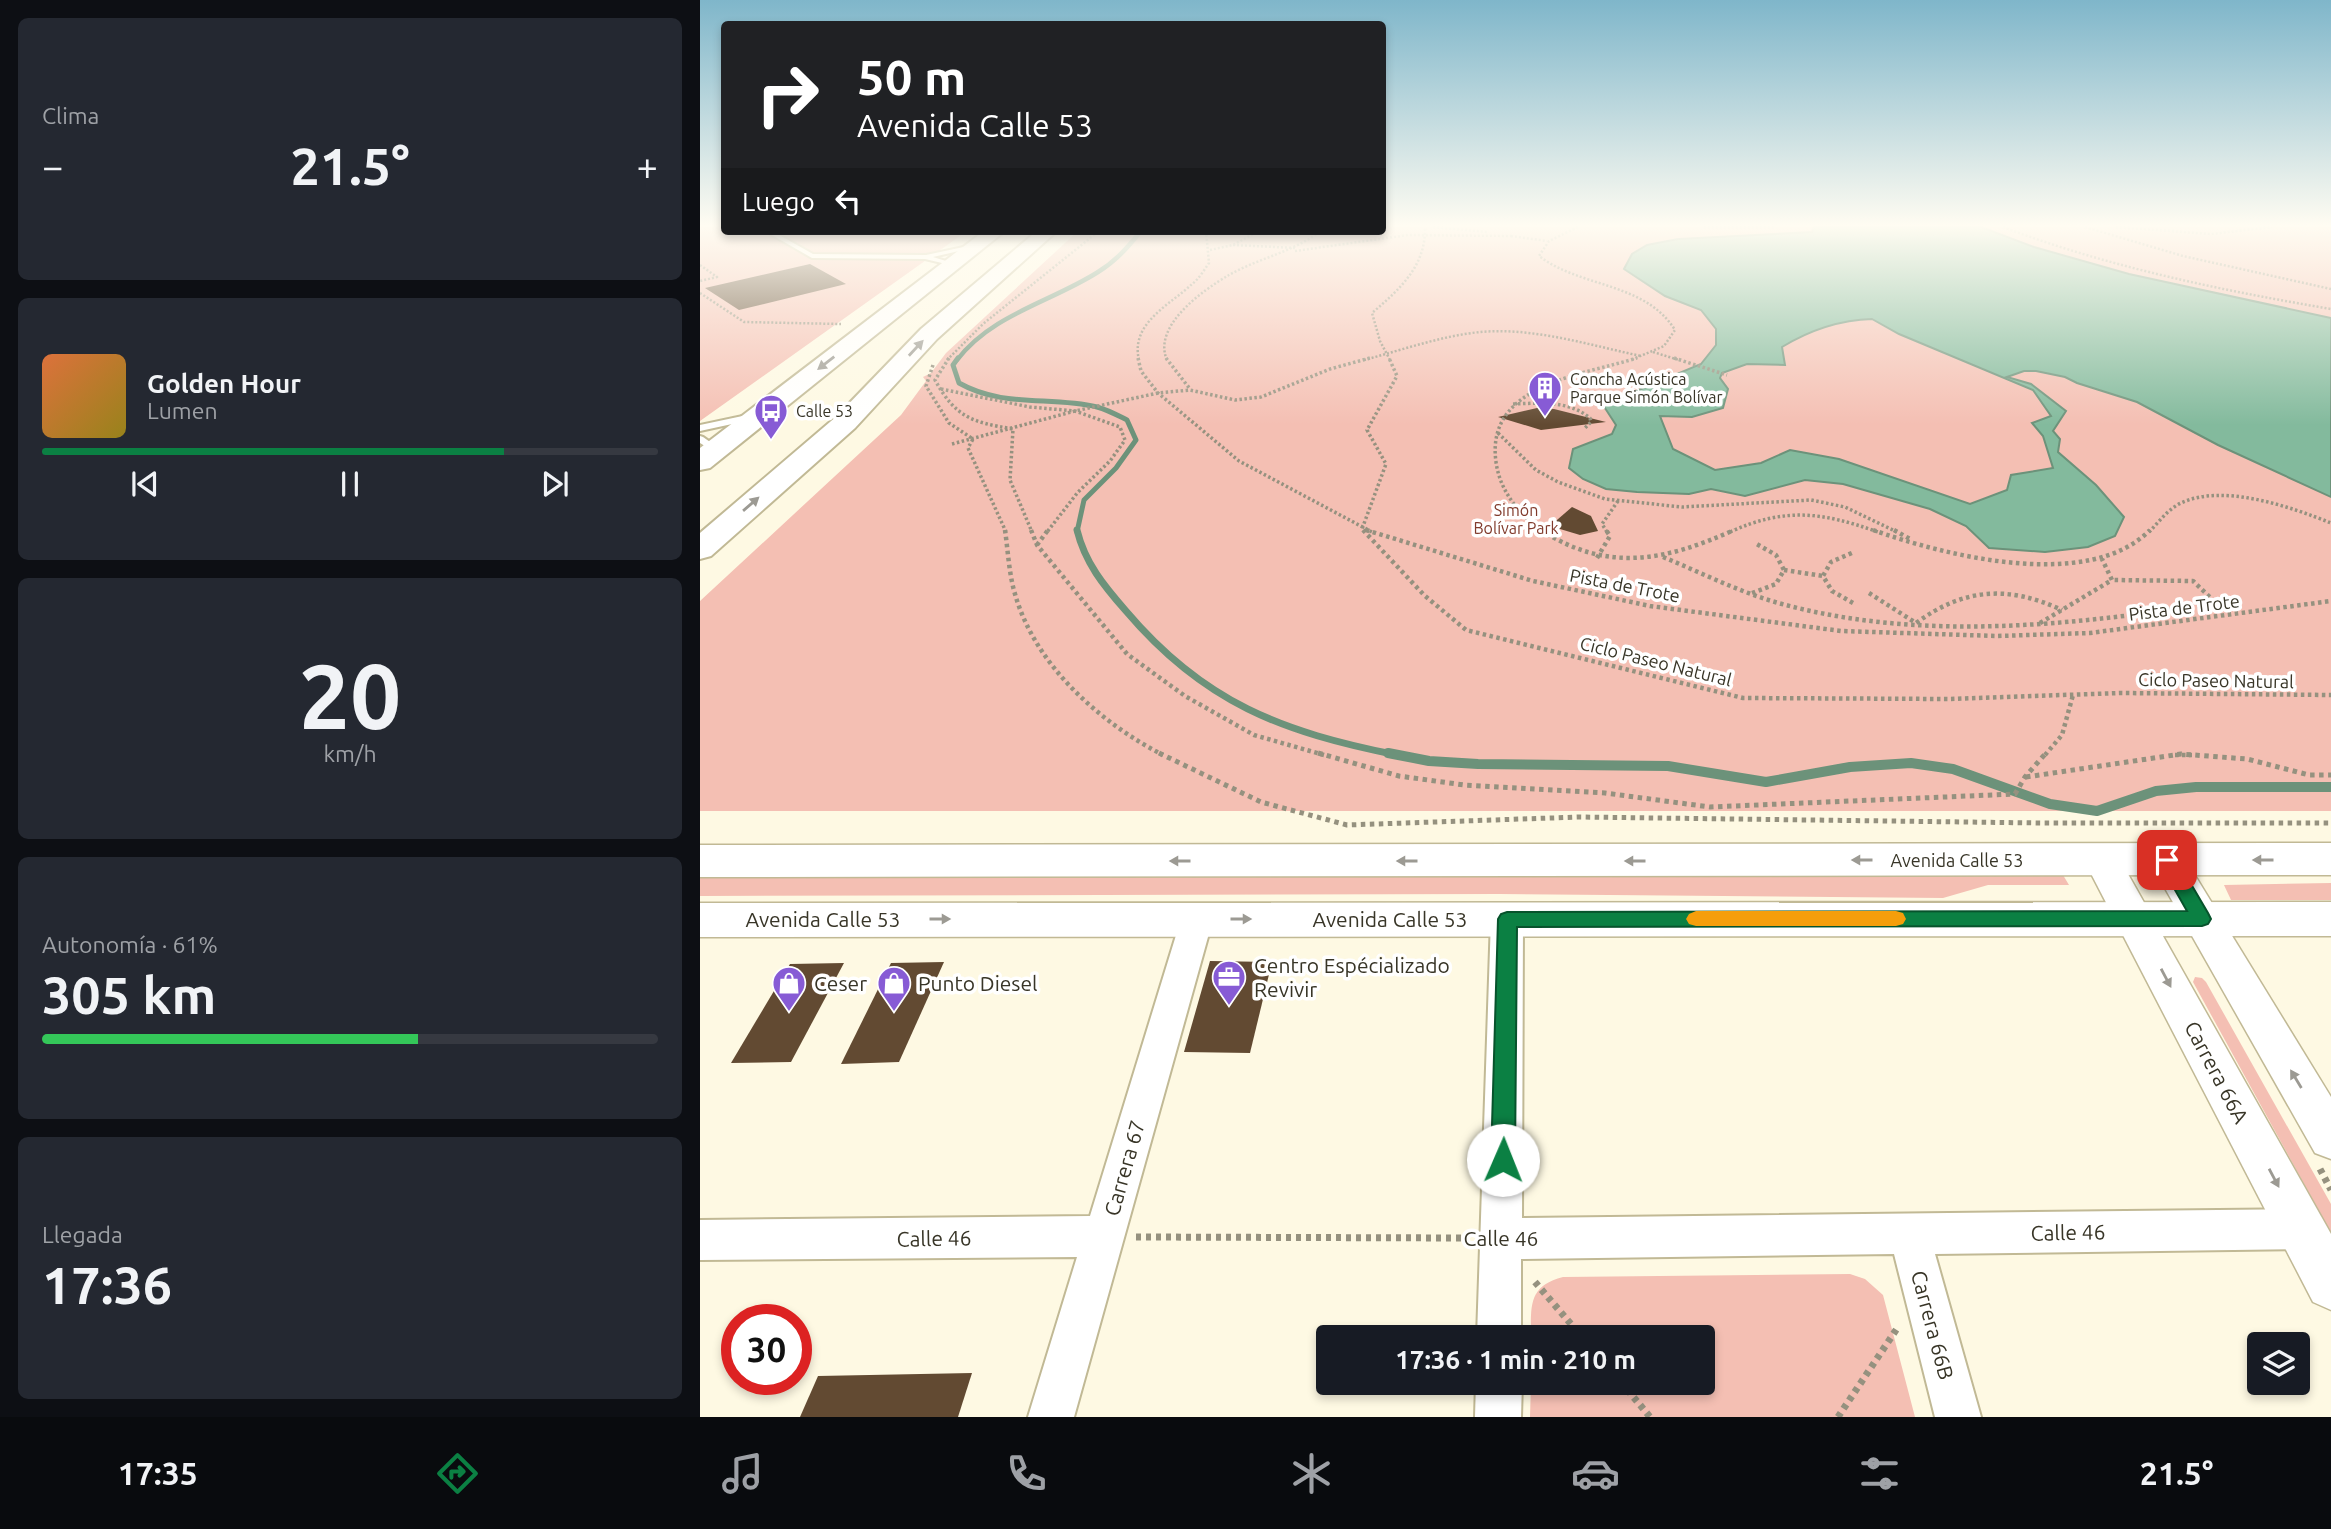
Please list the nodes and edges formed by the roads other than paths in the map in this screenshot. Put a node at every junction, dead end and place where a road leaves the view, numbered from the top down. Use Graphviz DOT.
graph roads {
  1 [pos="915,293"];
  2 [pos="976,293"];
  3 [pos="759,415"];
  4 [pos="700,428"];
  5 [pos="705,450"];
  6 [pos="700,549"];
  7 [pos="2331,859"];
  8 [pos="2102,860"];
  9 [pos="2167,860"];
  10 [pos="700,861"];
  11 [pos="2133,918"];
  12 [pos="1197,919"];
  13 [pos="1507,919"];
  14 [pos="2202,919"];
  15 [pos="2331,919"];
  16 [pos="700,920"];
  17 [pos="2331,1138"];
  18 [pos="2301,1229"];
  19 [pos="1909,1233"];
  20 [pos="1104,1237"];
  21 [pos="1501,1239"];
  22 [pos="700,1240"];
  23 [pos="2331,1284"];
  24 [pos="1499,1325"];
  25 [pos="1499,1395"];
  26 [pos="1051,1417"];
  27 [pos="1498,1417"];
  28 [pos="1958,1417"];
  1 -- 3 [label="main road, one-way"];
  6 -- 2 [label="main road, one-way"];
  3 -- 4 [label="lane"];
  3 -- 5 [label="main road"];
  7 -- 9 [label="main road, Avenida Calle 53, one-way"];
  8 -- 9 [label="main road, Avenida Calle 53"];
  8 -- 10 [label="main road, Avenida Calle 53, one-way"];
  8 -- 11 [label="street, Carrera 66A"];
  9 -- 14 [label="street"];
  11 -- 13 [label="main road, Avenida Calle 53"];
  11 -- 14 [label="main road, Avenida Calle 53"];
  11 -- 18 [label="street, Carrera 66A, one-way"];
  12 -- 13 [label="main road, Avenida Calle 53, one-way"];
  16 -- 12 [label="main road, Avenida Calle 53, one-way"];
  12 -- 20 [label="street, Carrera 67"];
  13 -- 21 [label="street"];
  14 -- 15 [label="main road, Avenida Calle 53"];
  17 -- 14 [label="street, one-way"];
  18 -- 19 [label="street, Calle 46"];
  18 -- 23 [label="street, Carrera 66A"];
  19 -- 21 [label="street, Calle 46"];
  19 -- 28 [label="street, Carrera 66B"];
  20 -- 22 [label="street, Calle 46"];
  20 -- 26 [label="street, Carrera 67"];
  21 -- 24 [label="street"];
  25 -- 27 [label="street"];
}
